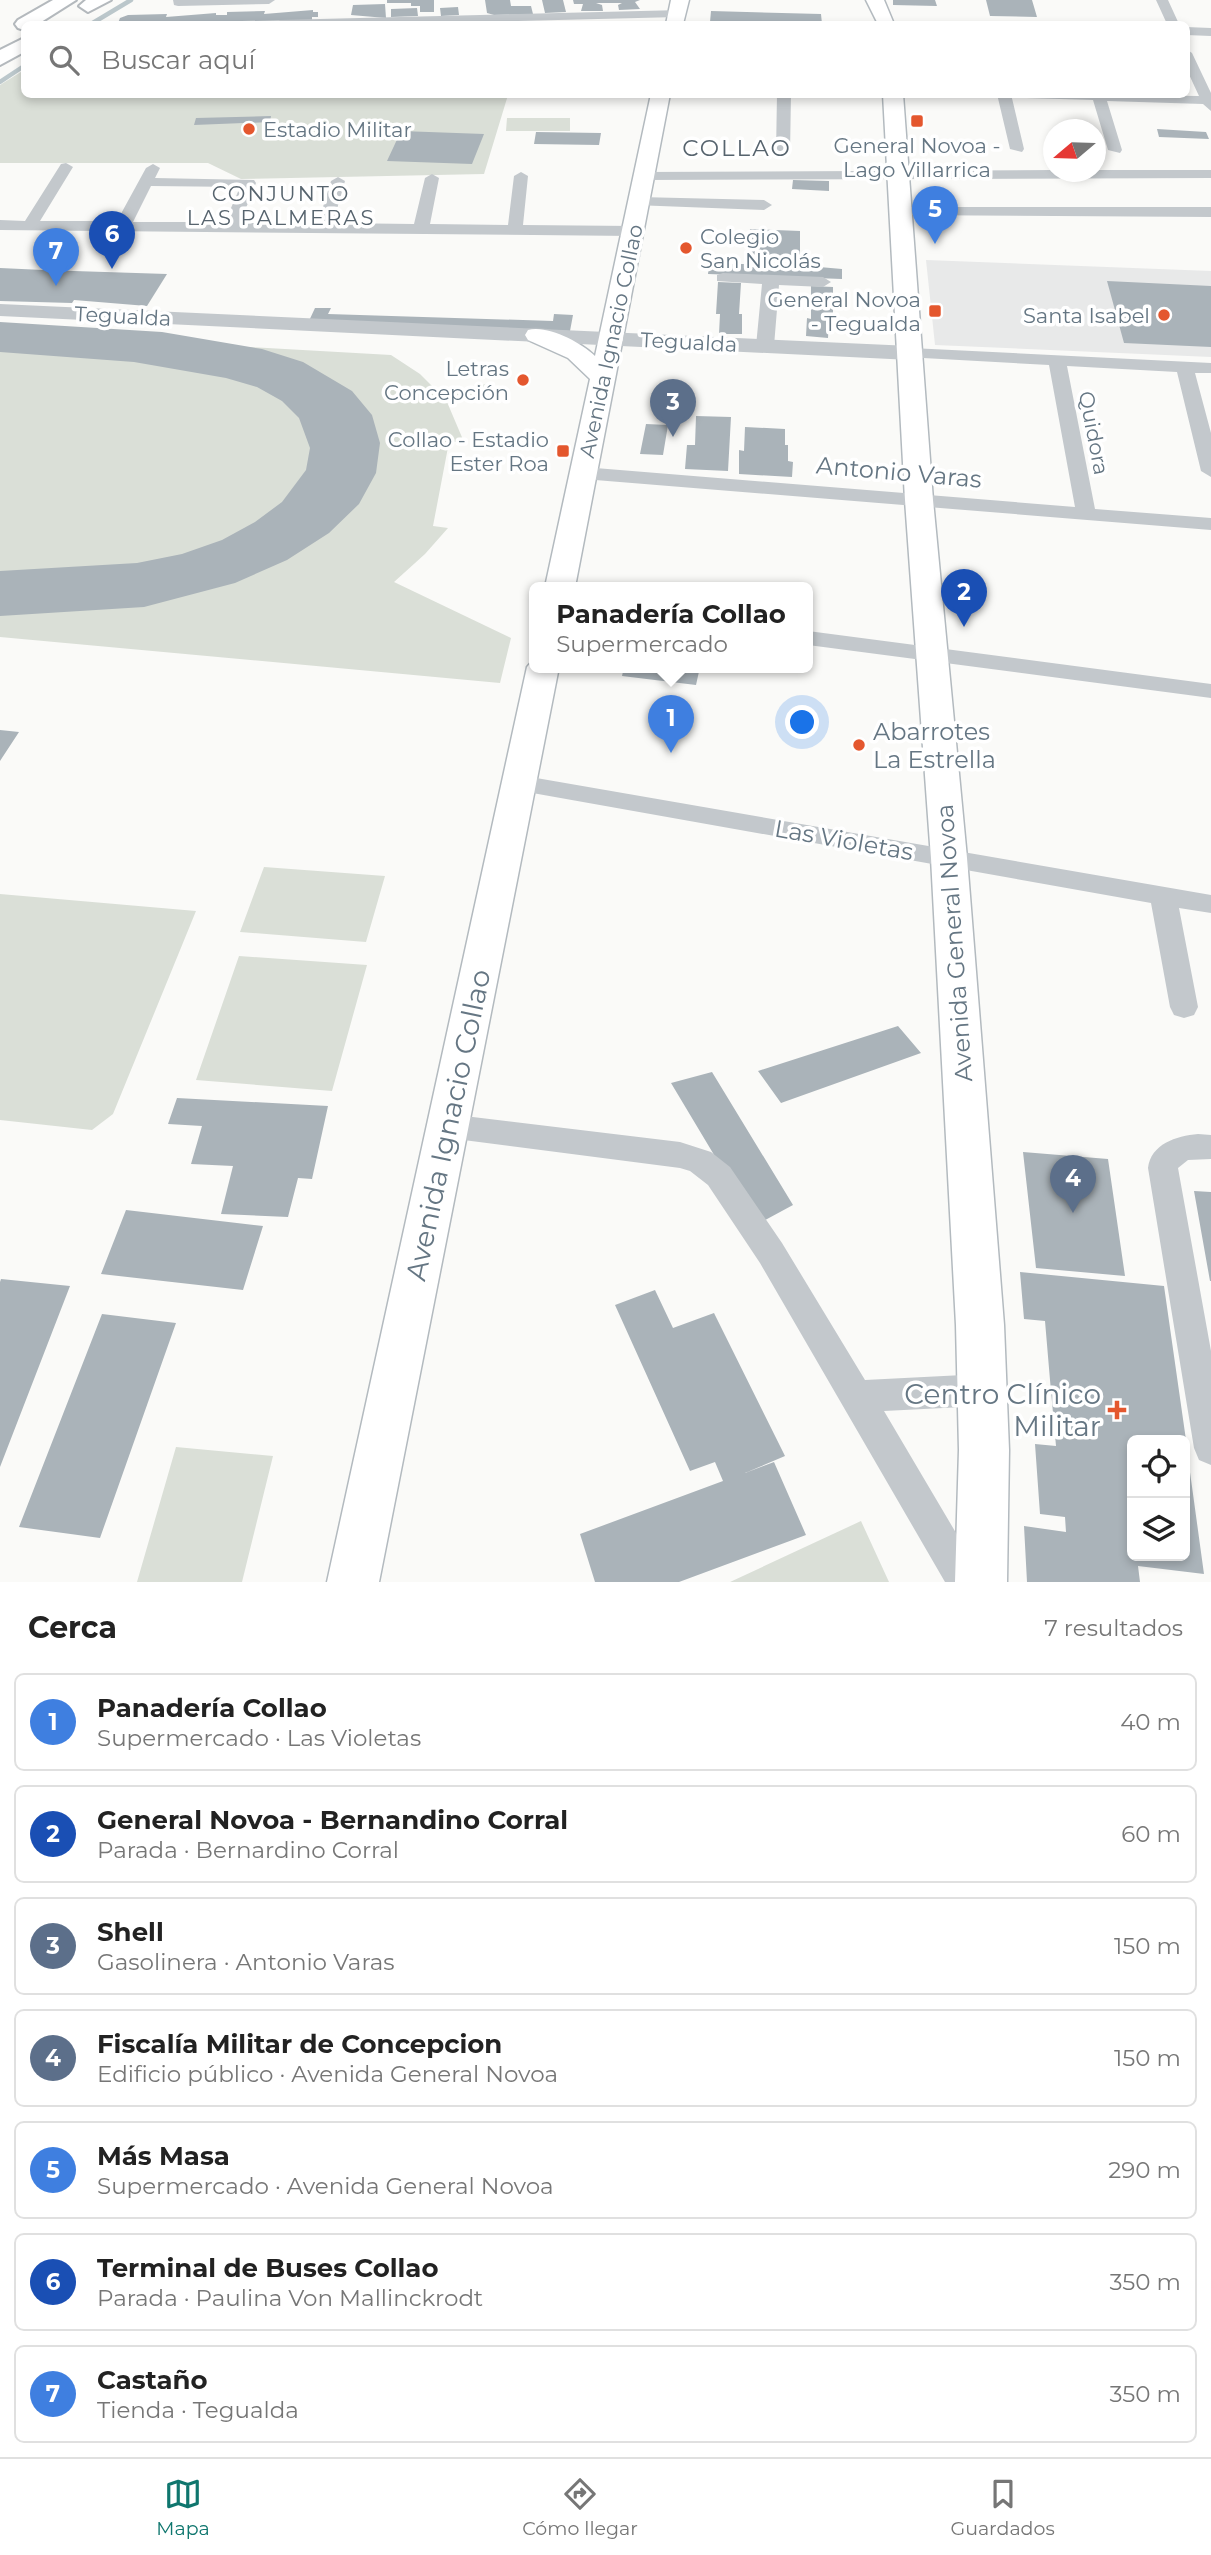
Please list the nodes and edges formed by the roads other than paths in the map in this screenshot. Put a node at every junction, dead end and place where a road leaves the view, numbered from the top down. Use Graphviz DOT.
graph roads {
  1 [pos="67,0"];
  2 [pos="269,0"];
  3 [pos="876,0"];
  4 [pos="1162,0"];
  5 [pos="96,2"];
  6 [pos="178,2"];
  7 [pos="678,12"];
  8 [pos="32,21"];
  9 [pos="62,21"];
  10 [pos="380,21"];
  11 [pos="885,21"];
  12 [pos="1172,21"];
  13 [pos="21,27"];
  14 [pos="1190,31"];
  15 [pos="1211,32"];
  16 [pos="0,39"];
  17 [pos="21,46"];
  18 [pos="0,59"];
  19 [pos="1190,61"];
  20 [pos="1207,90"];
  21 [pos="660,98"];
  22 [pos="784,98"];
  23 [pos="893,98"];
  24 [pos="1005,98"];
  25 [pos="1099,98"];
  26 [pos="1017,149"];
  27 [pos="1115,150"];
  28 [pos="783,153"];
  29 [pos="66,167"];
  30 [pos="153,167"];
  31 [pos="1211,174"];
  32 [pos="898,175"];
  33 [pos="521,176"];
  34 [pos="644,176"];
  35 [pos="432,178"];
  36 [pos="338,181"];
  37 [pos="146,182"];
  38 [pos="639,202"];
  39 [pos="764,205"];
  40 [pos="901,212"];
  41 [pos="1211,212"];
  42 [pos="0,225"];
  43 [pos="30,225"];
  44 [pos="123,225"];
  45 [pos="231,226"];
  46 [pos="325,226"];
  47 [pos="421,230"];
  48 [pos="515,231"];
  49 [pos="633,231"];
  50 [pos="723,278"];
  51 [pos="771,280"];
  52 [pos="823,282"];
  53 [pos="0,310"];
  54 [pos="537,335"];
  55 [pos="611,338"];
  56 [pos="765,346"];
  57 [pos="911,353"];
  58 [pos="1057,360"];
  59 [pos="1185,367"];
  60 [pos="1211,368"];
  61 [pos="603,377"];
  62 [pos="1211,471"];
  63 [pos="583,473"];
  64 [pos="919,500"];
  65 [pos="1086,514"];
  66 [pos="1211,524"];
  67 [pos="561,582"];
  68 [pos="813,639"];
  69 [pos="933,655"];
  70 [pos="542,673"];
  71 [pos="1211,691"];
  72 [pos="519,783"];
  73 [pos="949,858"];
  74 [pos="1163,895"];
  75 [pos="1211,904"];
  76 [pos="1184,1007"];
  77 [pos="448,1126"];
  78 [pos="1211,1147"];
  79 [pos="983,1390"];
  80 [pos="854,1396"];
  81 [pos="1211,1448"];
  82 [pos="353,1582"];
  83 [pos="966,1582"];
  84 [pos="981,1582"];
  1 -- 8 [label="highway"];
  2 -- 6 [label="street"];
  3 -- 11 [label="main road"];
  4 -- 12 [label="street"];
  5 -- 9 [label="highway"];
  7 -- 10 [label="street"];
  13 -- 16 [label="highway"];
  14 -- 15 [label="street"];
  17 -- 18 [label="highway"];
  19 -- 20 [label="street"];
  21 -- 34 [label="main road, Avenida Ignacio Collao"];
  22 -- 28 [label="street"];
  23 -- 32 [label="main road, Avenida General Novoa"];
  24 -- 26 [label="street"];
  25 -- 27 [label="street"];
  29 -- 43 [label="street"];
  30 -- 37 [label="street"];
  31 -- 32 [label="street"];
  32 -- 34 [label="street"];
  32 -- 40 [label="main road, Avenida General Novoa"];
  33 -- 48 [label="street"];
  34 -- 38 [label="main road, Avenida Ignacio Collao"];
  35 -- 47 [label="street"];
  36 -- 46 [label="street"];
  37 -- 44 [label="street"];
  37 -- 45 [label="street"];
  38 -- 39 [label="street"];
  38 -- 49 [label="main road, Avenida Ignacio Collao"];
  40 -- 41 [label="street"];
  40 -- 57 [label="main road, Avenida General Novoa"];
  42 -- 43 [label="street"];
  43 -- 44 [label="street"];
  44 -- 45 [label="street"];
  45 -- 46 [label="street"];
  46 -- 47 [label="street"];
  47 -- 48 [label="street"];
  48 -- 49 [label="street"];
  49 -- 55 [label="main road, Avenida Ignacio Collao"];
  50 -- 51 [label="street"];
  51 -- 52 [label="street"];
  51 -- 56 [label="street"];
  53 -- 54 [label="street, Tegualda"];
  54 -- 55 [label="street, Tegualda"];
  54 -- 61 [label="main road"];
  55 -- 56 [label="street, Tegualda"];
  55 -- 61 [label="main road, Avenida Ignacio Collao"];
  56 -- 57 [label="street, Tegualda"];
  57 -- 58 [label="street, Tegualda"];
  57 -- 64 [label="main road, Avenida General Novoa"];
  58 -- 59 [label="street, Tegualda"];
  58 -- 65 [label="street, Quidora"];
  59 -- 60 [label="street, Tegualda"];
  59 -- 62 [label="street"];
  61 -- 63 [label="main road, Avenida Ignacio Collao"];
  63 -- 64 [label="street, Antonio Varas"];
  63 -- 67 [label="main road, Avenida Ignacio Collao"];
  64 -- 65 [label="street, Antonio Varas"];
  64 -- 69 [label="main road, Avenida General Novoa"];
  65 -- 66 [label="street, Antonio Varas"];
  68 -- 69 [label="street"];
  69 -- 71 [label="street"];
  69 -- 73 [label="main road, Avenida General Novoa"];
  70 -- 72 [label="main road, Avenida Ignacio Collao"];
  72 -- 73 [label="street, Las Violetas"];
  72 -- 77 [label="main road, Avenida Ignacio Collao"];
  73 -- 74 [label="street, Las Violetas"];
  73 -- 79 [label="main road, Avenida General Novoa"];
  74 -- 75 [label="street, Las Violetas"];
  74 -- 76 [label="street"];
  77 -- 80 [label="street"];
  77 -- 82 [label="main road, Avenida Ignacio Collao"];
  78 -- 81 [label="street"];
  79 -- 80 [label="street"];
  79 -- 84 [label="main road, Avenida General Novoa"];
  80 -- 83 [label="street"];
}
